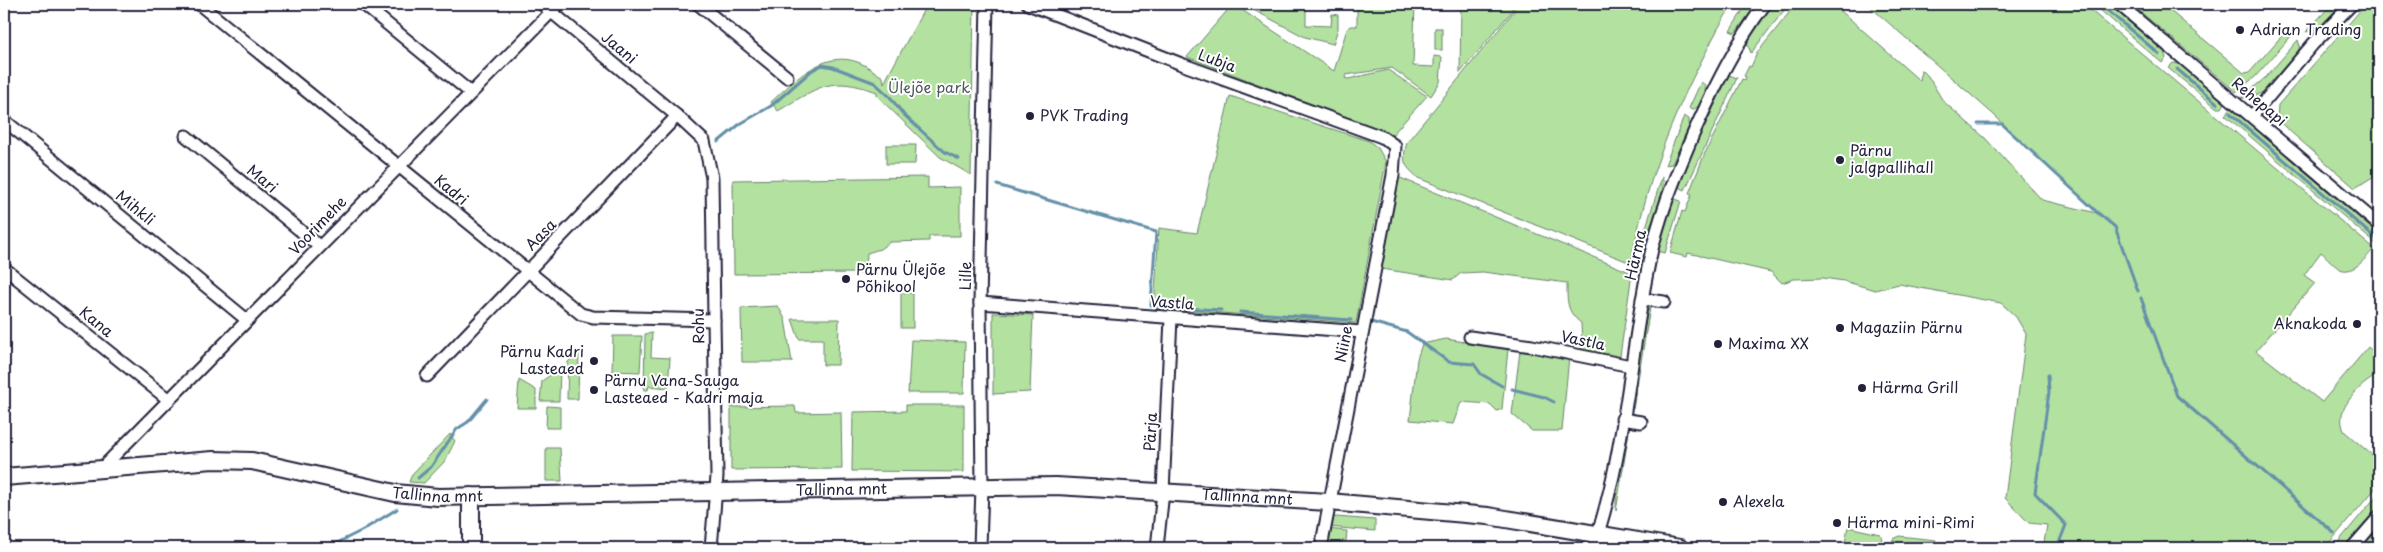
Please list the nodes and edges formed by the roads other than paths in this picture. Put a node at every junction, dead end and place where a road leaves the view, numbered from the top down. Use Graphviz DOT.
graph roads {
  1 [pos="199,4"];
  2 [pos="363,4"];
  3 [pos="698,4"];
  4 [pos="987,4"];
  5 [pos="1028,4"];
  6 [pos="1765,4"];
  7 [pos="2119,4"];
  8 [pos="2352,4"];
  9 [pos="550,6"];
  10 [pos="787,77"];
  11 [pos="471,93"];
  12 [pos="677,116"];
  13 [pos="2252,116"];
  14 [pos="4,120"];
  15 [pos="186,136"];
  16 [pos="1395,146"];
  17 [pos="397,166"];
  18 [pos="2379,225"];
  19 [pos="319,246"];
  20 [pos="4,268"];
  21 [pos="527,271"];
  22 [pos="1642,299"];
  23 [pos="1664,302"];
  24 [pos="980,303"];
  25 [pos="1171,318"];
  26 [pos="247,320"];
  27 [pos="714,320"];
  28 [pos="1362,332"];
  29 [pos="1470,337"];
  30 [pos="1631,366"];
  31 [pos="427,376"];
  32 [pos="169,400"];
  33 [pos="1622,419"];
  34 [pos="1641,422"];
  35 [pos="100,470"];
  36 [pos="4,477"];
  37 [pos="982,487"];
  38 [pos="716,491"];
  39 [pos="1163,492"];
  40 [pos="471,496"];
  41 [pos="1329,502"];
  42 [pos="2379,517"];
  43 [pos="1595,541"];
  44 [pos="471,548"];
  45 [pos="711,548"];
  46 [pos="980,548"];
  47 [pos="1157,548"];
  48 [pos="1321,548"];
  49 [pos="1680,548"];
  50 [pos="2352,548"];
  1 -- 17 [label="street, Kadri"];
  2 -- 11 [label="street"];
  3 -- 10 [label="street"];
  4 -- 24 [label="street, Lille"];
  5 -- 16 [label="street, Lubja"];
  6 -- 22 [label="street, Härma"];
  7 -- 13 [label="street, Rehepapi"];
  8 -- 13 [label="street"];
  9 -- 11 [label="street, Voorimehe"];
  9 -- 12 [label="street, Jaani"];
  11 -- 17 [label="street, Voorimehe"];
  12 -- 21 [label="street, Aasa"];
  12 -- 27 [label="street, Rohu"];
  13 -- 18 [label="street, Rehepapi"];
  14 -- 26 [label="street, Mihkli"];
  15 -- 19 [label="street, Mari"];
  16 -- 28 [label="street, Niine"];
  17 -- 19 [label="street, Voorimehe"];
  17 -- 21 [label="street, Kadri"];
  19 -- 26 [label="street, Voorimehe"];
  20 -- 32 [label="street, Kana"];
  21 -- 27 [label="street, Kadri"];
  21 -- 31 [label="street, Aasa"];
  22 -- 23 [label="street"];
  22 -- 30 [label="street, Härma"];
  24 -- 25 [label="street, Vastla"];
  24 -- 37 [label="street, Lille"];
  25 -- 28 [label="street, Vastla"];
  25 -- 39 [label="street, Pärja"];
  26 -- 32 [label="street, Voorimehe"];
  27 -- 38 [label="street, Rohu"];
  28 -- 41 [label="street, Niine"];
  29 -- 30 [label="street, Vastla"];
  30 -- 33 [label="street, Härma"];
  32 -- 35 [label="street, Voorimehe"];
  33 -- 34 [label="street"];
  33 -- 43 [label="street, Härma"];
  35 -- 36 [label="main road, Tallinna mnt"];
  35 -- 40 [label="main road, Tallinna mnt"];
  37 -- 38 [label="main road, Tallinna mnt"];
  37 -- 39 [label="main road, Tallinna mnt"];
  37 -- 46 [label="street, Lille"];
  38 -- 40 [label="main road, Tallinna mnt"];
  38 -- 45 [label="street, Rohu"];
  39 -- 41 [label="main road, Tallinna mnt"];
  39 -- 47 [label="street, Pärja"];
  40 -- 44 [label="main road"];
  41 -- 43 [label="main road, Tallinna mnt"];
  41 -- 48 [label="street, Niine"];
  42 -- 50 [label="street"];
  43 -- 49 [label="main road, Tallinna mnt"];
}
